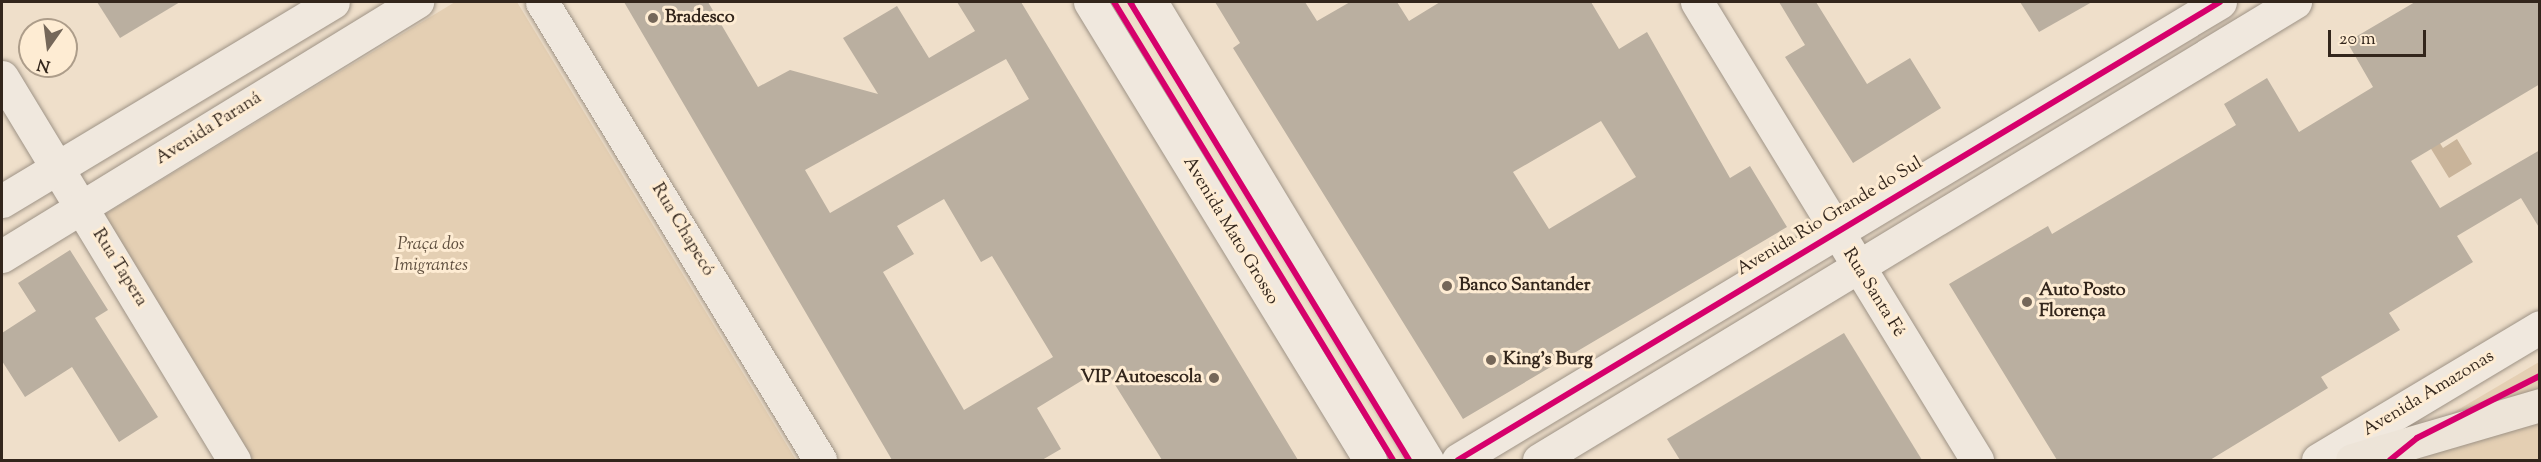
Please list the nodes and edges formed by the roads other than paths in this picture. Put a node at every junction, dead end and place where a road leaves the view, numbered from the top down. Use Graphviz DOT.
graph roads {
  1 [pos="333,2"];
  2 [pos="417,2"];
  3 [pos="542,2"];
  4 [pos="1090,2"];
  5 [pos="1151,2"];
  6 [pos="1697,2"];
  7 [pos="2220,2"];
  8 [pos="2295,2"];
  9 [pos="2,77"];
  10 [pos="56,168"];
  11 [pos="2,201"];
  12 [pos="81,208"];
  13 [pos="1835,231"];
  14 [pos="2,256"];
  15 [pos="1857,268"];
  16 [pos="2540,327"];
  17 [pos="2540,405"];
  18 [pos="234,460"];
  19 [pos="820,460"];
  20 [pos="1370,460"];
  21 [pos="1427,460"];
  22 [pos="1458,460"];
  23 [pos="1539,460"];
  24 [pos="1977,460"];
  25 [pos="2318,460"];
  26 [pos="2352,460"];
  1 -- 10 [label="street"];
  2 -- 12 [label="street, Avenida Paraná"];
  3 -- 19 [label="street, Rua Chapecó"];
  4 -- 20 [label="street, Avenida Mato Grosso"];
  5 -- 21 [label="street"];
  6 -- 13 [label="street, Rua Santa Fé"];
  7 -- 13 [label="street, Avenida Rio Grande do Sul"];
  8 -- 15 [label="street"];
  9 -- 10 [label="street, Rua Tapera"];
  10 -- 11 [label="street"];
  10 -- 12 [label="street, Rua Tapera"];
  12 -- 14 [label="street, Avenida Paraná"];
  12 -- 18 [label="street, Rua Tapera"];
  13 -- 15 [label="street, Rua Santa Fé"];
  13 -- 22 [label="street, Avenida Rio Grande do Sul"];
  15 -- 23 [label="street"];
  15 -- 24 [label="street, Rua Santa Fé"];
  16 -- 25 [label="street, Avenida Amazonas"];
  17 -- 26 [label="highway"];
}
